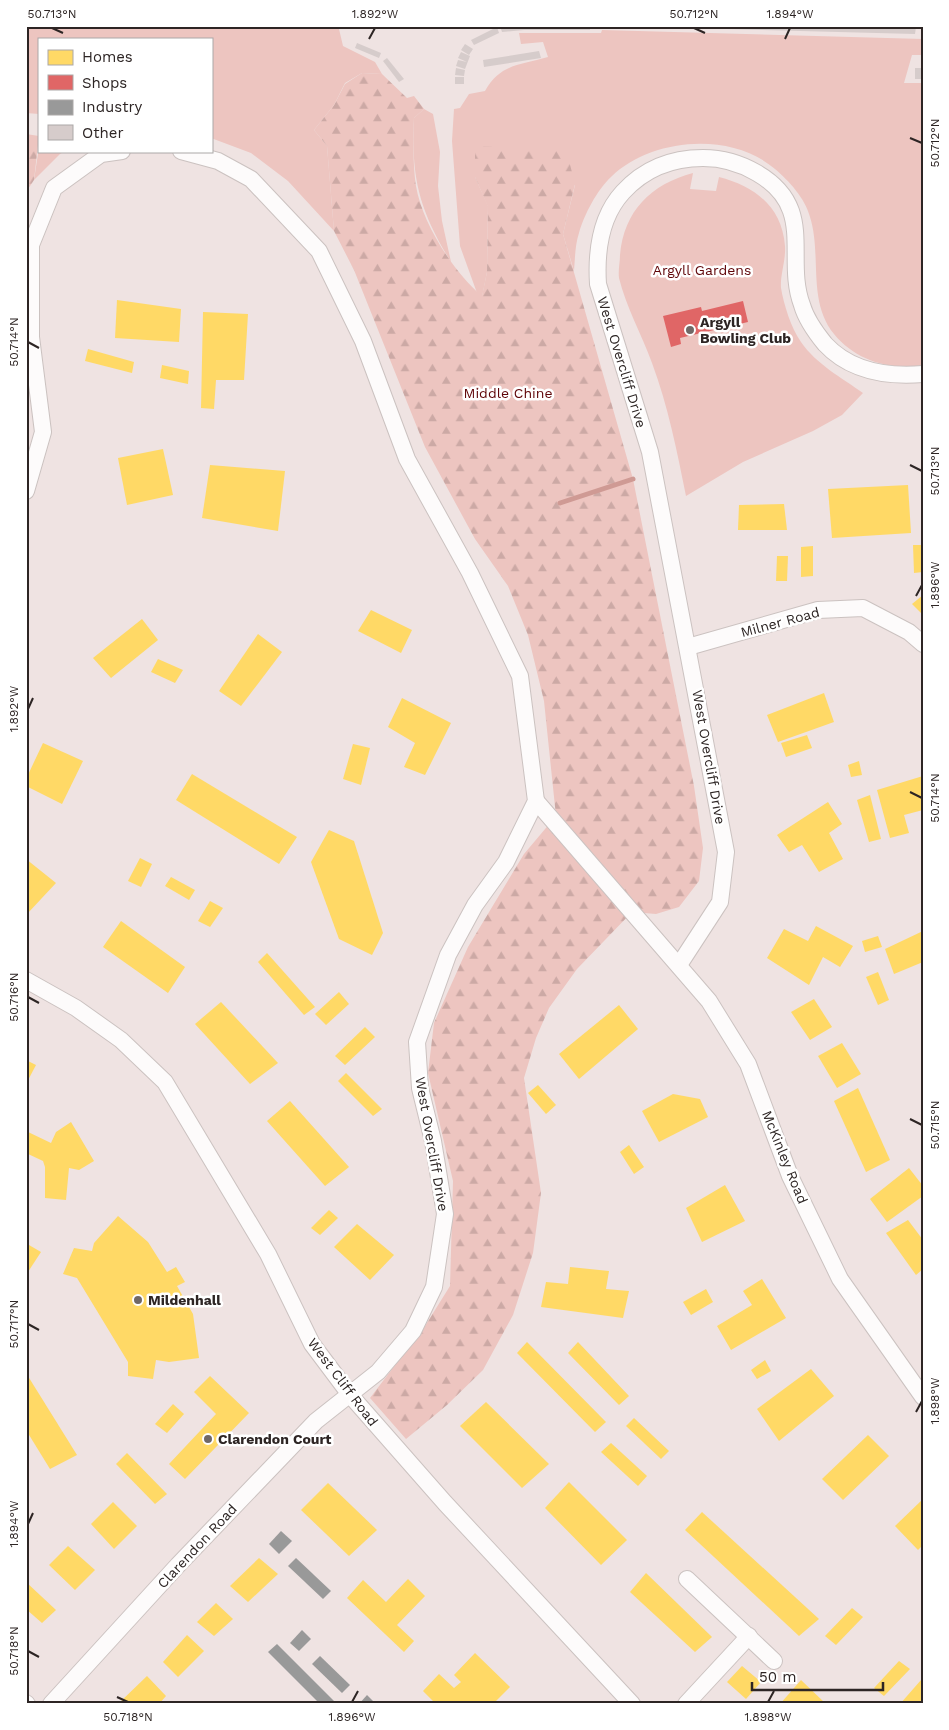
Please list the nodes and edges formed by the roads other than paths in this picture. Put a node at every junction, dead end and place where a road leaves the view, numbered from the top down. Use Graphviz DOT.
graph roads {
  1 [pos="115,152"];
  2 [pos="185,152"];
  3 [pos="923,374"];
  4 [pos="26,491"];
  5 [pos="923,644"];
  6 [pos="688,647"];
  7 [pos="536,800"];
  8 [pos="679,965"];
  9 [pos="26,980"];
  10 [pos="351,1396"];
  11 [pos="923,1397"];
  12 [pos="687,1579"];
  13 [pos="749,1636"];
  14 [pos="774,1661"];
  15 [pos="52,1704"];
  16 [pos="632,1704"];
  17 [pos="686,1704"];
  1 -- 4 [label="street"];
  2 -- 7 [label="street"];
  3 -- 6 [label="street, West Overcliff Drive"];
  5 -- 6 [label="street, Milner Road"];
  6 -- 8 [label="street, West Overcliff Drive"];
  7 -- 8 [label="street, McKinley Road"];
  7 -- 10 [label="street, West Overcliff Drive"];
  8 -- 11 [label="street, McKinley Road"];
  9 -- 10 [label="street, West Cliff Road"];
  10 -- 15 [label="street, Clarendon Road"];
  10 -- 16 [label="street, West Cliff Road"];
  12 -- 13 [label="street"];
  13 -- 14 [label="street"];
  13 -- 17 [label="street"];
}
